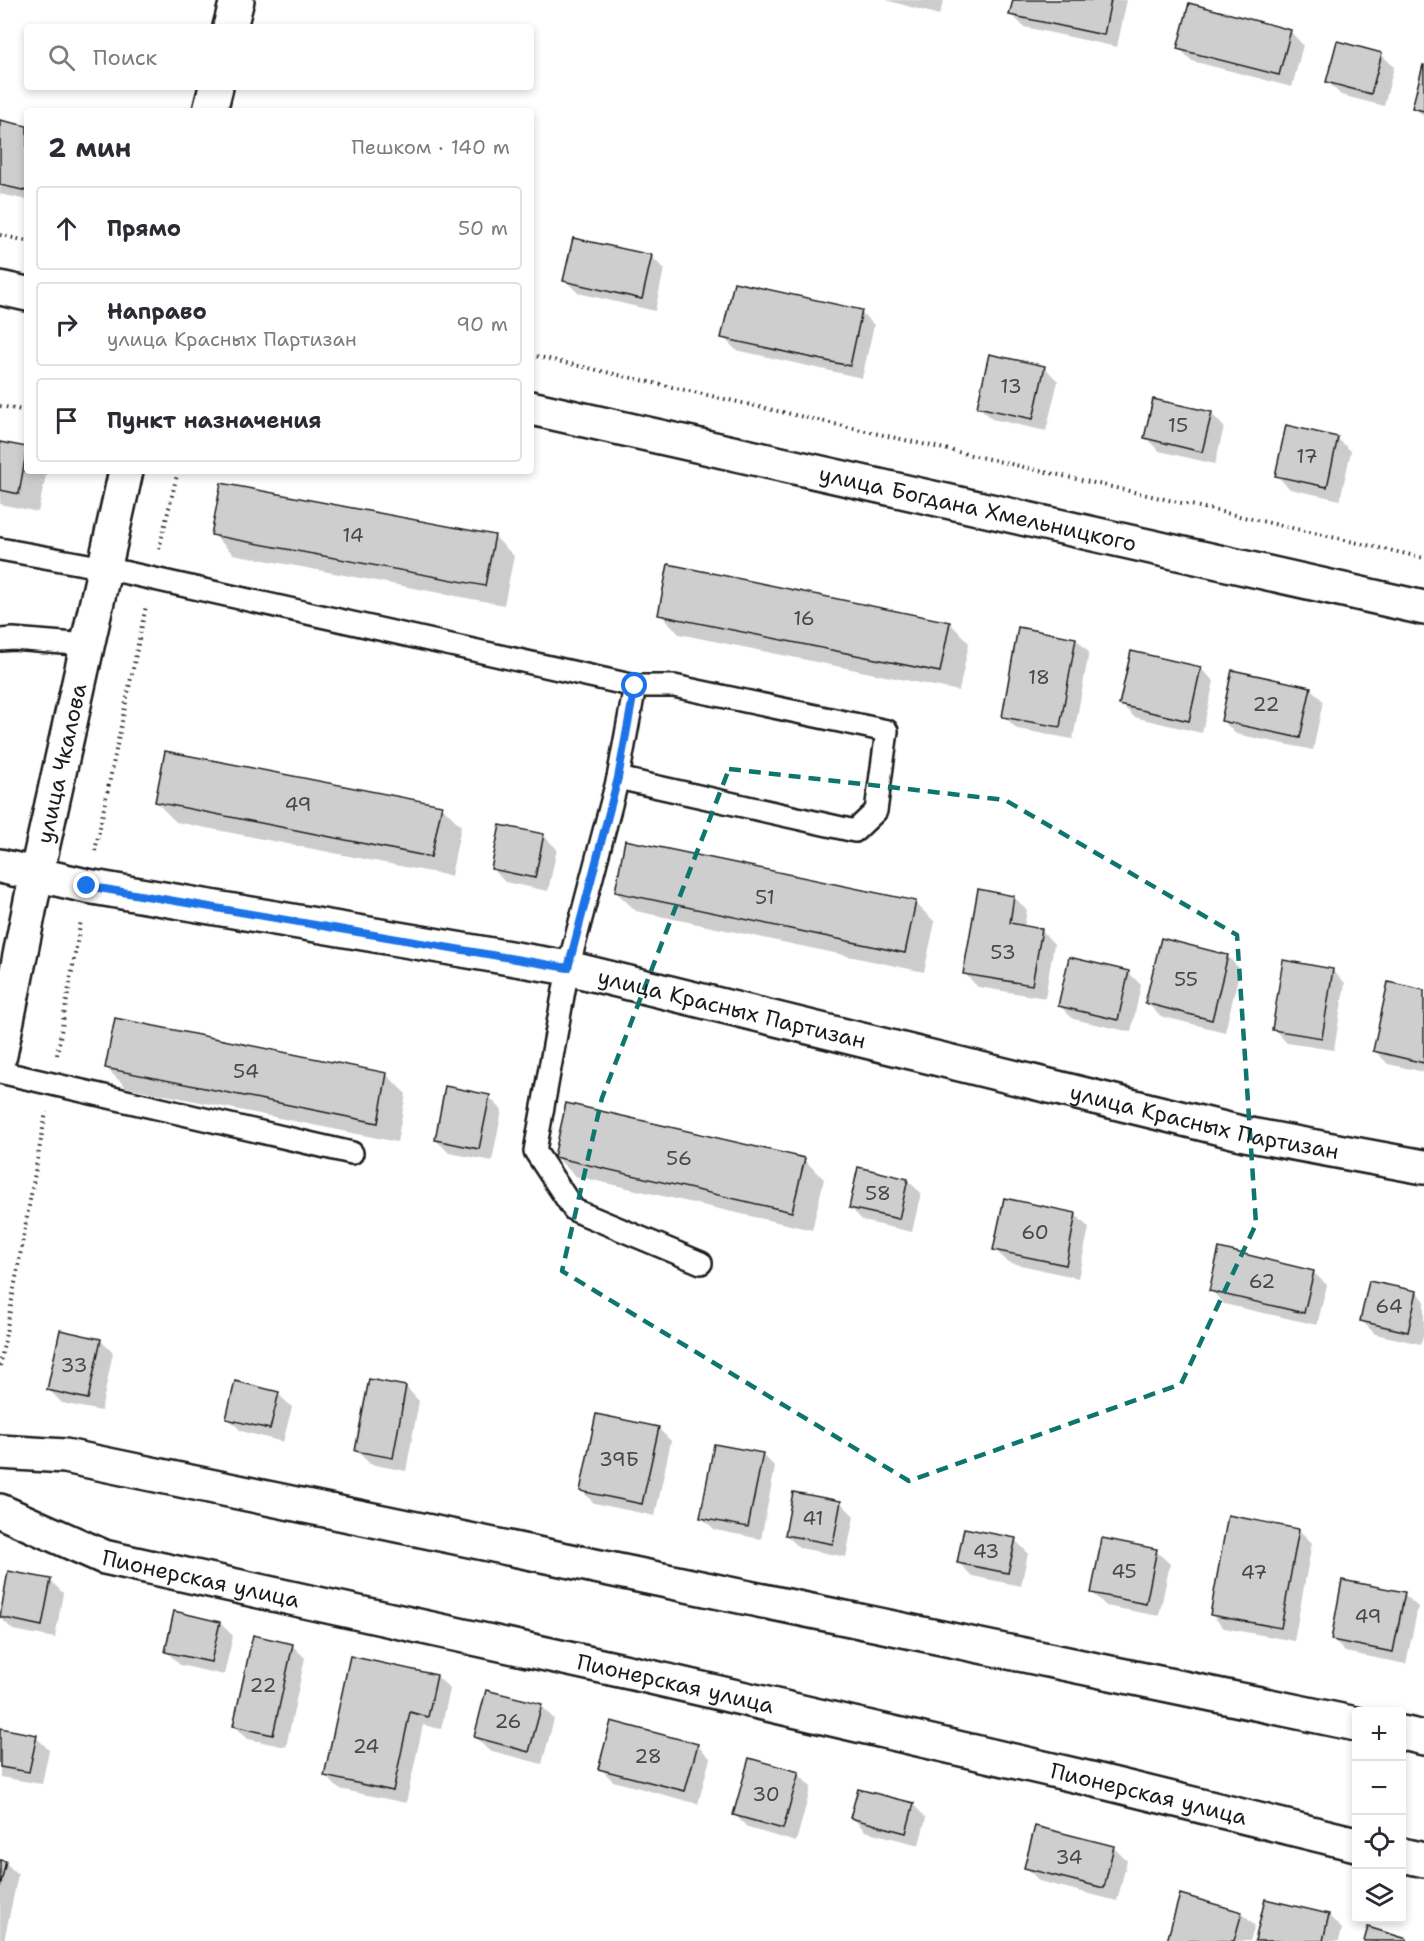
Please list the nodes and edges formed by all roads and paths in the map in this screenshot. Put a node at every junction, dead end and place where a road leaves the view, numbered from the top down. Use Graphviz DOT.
graph roads {
  1 [pos="237,0"];
  2 [pos="231,24"];
  3 [pos="215,90"];
  4 [pos="211,108"];
  5 [pos="0,235"];
  6 [pos="24,240"];
  7 [pos="0,288"];
  8 [pos="24,293"];
  9 [pos="534,356"];
  10 [pos="0,406"];
  11 [pos="534,409"];
  12 [pos="24,410"];
  13 [pos="125,474"];
  14 [pos="0,549"];
  15 [pos="1424,558"];
  16 [pos="105,568"];
  17 [pos="1424,608"];
  18 [pos="0,640"];
  19 [pos="88,645"];
  20 [pos="635,686"];
  21 [pos="618,778"];
  22 [pos="0,866"];
  23 [pos="36,876"];
  24 [pos="568,968"];
  25 [pos="0,1055"];
  26 [pos="0,1072"];
  27 [pos="352,1153"];
  28 [pos="1424,1167"];
  29 [pos="701,1263"];
  30 [pos="0,1452"];
  31 [pos="0,1511"];
  32 [pos="1352,1723"];
  33 [pos="1406,1734"];
  34 [pos="1424,1738"];
  35 [pos="1352,1843"];
  36 [pos="1406,1856"];
  37 [pos="1424,1860"];
  1 -- 2 [label="street"];
  3 -- 4 [label="street"];
  5 -- 6 [label="path"];
  7 -- 8 [label="street"];
  9 -- 15 [label="path"];
  10 -- 12 [label="path"];
  11 -- 17 [label="street, улица Богдана Хмельницкого"];
  13 -- 16 [label="street, улица Чкалова"];
  14 -- 16 [label="lane"];
  16 -- 19 [label="street, улица Чкалова"];
  16 -- 20 [label="lane"];
  18 -- 19 [label="lane"];
  19 -- 23 [label="street, улица Чкалова"];
  20 -- 21 [label="lane"];
  20 -- 21 [label="lane"];
  21 -- 24 [label="lane"];
  22 -- 23 [label="street, улица Красных Партизан"];
  23 -- 24 [label="street, улица Красных Партизан"];
  23 -- 25 [label="street, улица Чкалова"];
  24 -- 28 [label="street, улица Красных Партизан"];
  24 -- 29 [label="lane"];
  26 -- 27 [label="lane"];
  30 -- 32 [label="street"];
  31 -- 35 [label="street, Пионерская улица"];
  33 -- 34 [label="street"];
  36 -- 37 [label="street"];
}
